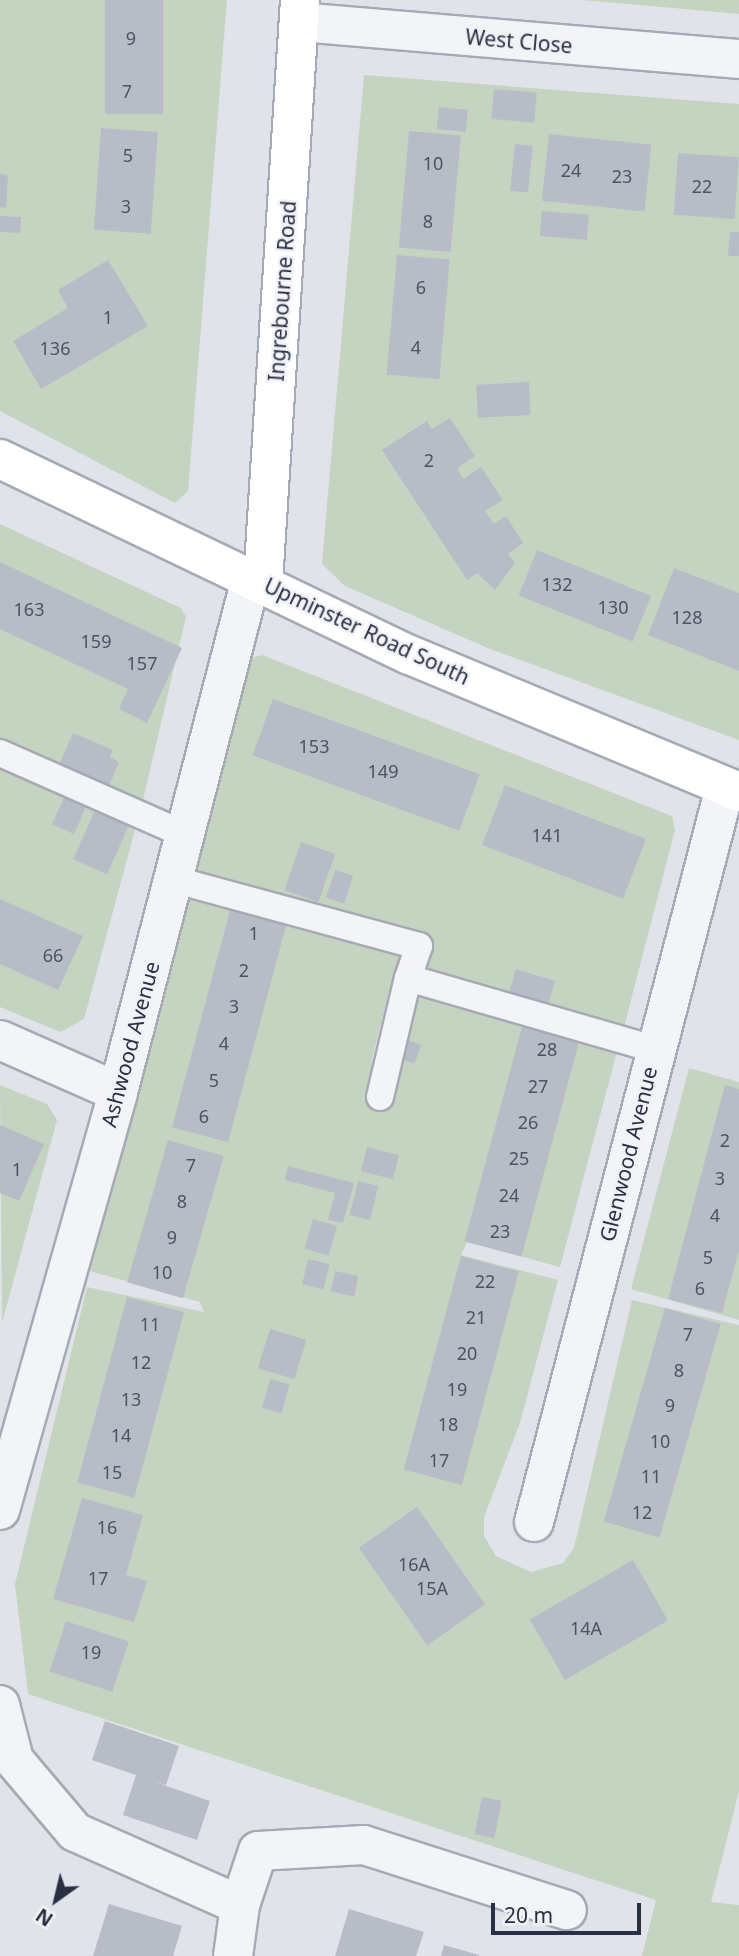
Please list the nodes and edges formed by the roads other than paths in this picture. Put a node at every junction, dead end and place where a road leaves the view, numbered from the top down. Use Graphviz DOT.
graph roads {
  1 [pos="300,11"];
  2 [pos="739,59"];
  3 [pos="0,459"];
  4 [pos="257,579"];
  5 [pos="0,753"];
  6 [pos="732,789"];
  7 [pos="184,834"];
  8 [pos="173,879"];
  9 [pos="408,978"];
  10 [pos="0,1040"];
  11 [pos="654,1049"];
  12 [pos="118,1092"];
  13 [pos="380,1097"];
  14 [pos="0,1510"];
  15 [pos="534,1522"];
  16 [pos="0,1705"];
  17 [pos="240,1905"];
  18 [pos="567,1910"];
  19 [pos="233,1956"];
  1 -- 2 [label="street, West Close"];
  1 -- 4 [label="street, Ingrebourne Road"];
  3 -- 4 [label="street, Upminster Road South"];
  4 -- 6 [label="street, Upminster Road South"];
  4 -- 7 [label="street, Ashwood Avenue"];
  5 -- 7 [label="lane"];
  6 -- 11 [label="street, Glenwood Avenue"];
  7 -- 8 [label="street, Ashwood Avenue"];
  8 -- 9 [label="lane"];
  8 -- 12 [label="street, Ashwood Avenue"];
  9 -- 11 [label="lane"];
  9 -- 13 [label="lane"];
  10 -- 12 [label="street"];
  11 -- 15 [label="street, Glenwood Avenue"];
  12 -- 14 [label="street, Ashwood Avenue"];
  16 -- 17 [label="street"];
  17 -- 18 [label="street"];
  17 -- 19 [label="street"];
}
